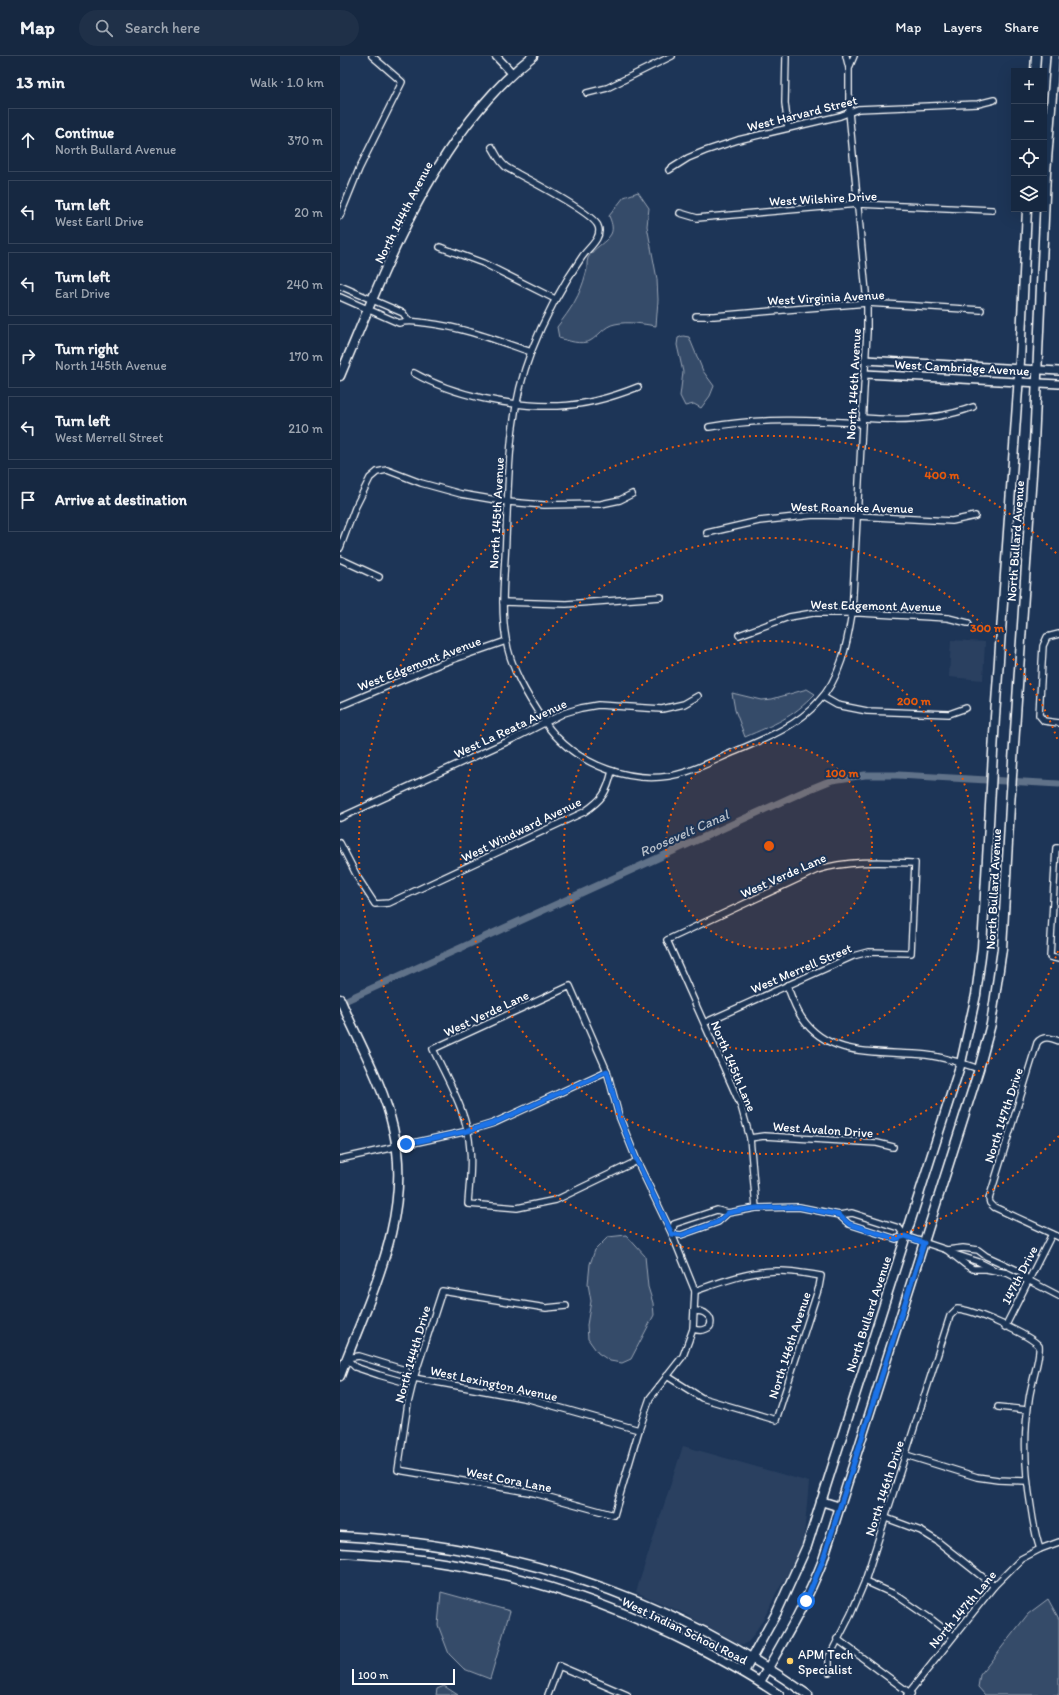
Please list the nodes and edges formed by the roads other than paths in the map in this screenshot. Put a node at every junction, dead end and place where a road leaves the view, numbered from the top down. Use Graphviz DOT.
graph roads {
  1 [pos="372,56"];
  2 [pos="496,56"];
  3 [pos="532,56"];
  4 [pos="672,56"];
  5 [pos="786,56"];
  6 [pos="846,56"];
  7 [pos="854,56"];
  8 [pos="1036,56"];
  9 [pos="1055,56"];
  10 [pos="849,68"];
  11 [pos="1035,68"];
  12 [pos="512,73"];
  13 [pos="587,93"];
  14 [pos="994,100"];
  15 [pos="849,112"];
  16 [pos="788,128"];
  17 [pos="492,147"];
  18 [pos="1047,149"];
  19 [pos="669,170"];
  20 [pos="1045,176"];
  21 [pos="858,204"];
  22 [pos="992,210"];
  23 [pos="1028,212"];
  24 [pos="680,213"];
  25 [pos="340,216"];
  26 [pos="440,246"];
  27 [pos="340,286"];
  28 [pos="340,297"];
  29 [pos="555,299"];
  30 [pos="373,300"];
  31 [pos="867,303"];
  32 [pos="368,309"];
  33 [pos="981,310"];
  34 [pos="696,316"];
  35 [pos="408,320"];
  36 [pos="531,352"];
  37 [pos="866,360"];
  38 [pos="1019,369"];
  39 [pos="1036,370"];
  40 [pos="1059,371"];
  41 [pos="414,373"];
  42 [pos="865,374"];
  43 [pos="340,376"];
  44 [pos="1018,382"];
  45 [pos="1036,383"];
  46 [pos="1059,384"];
  47 [pos="638,387"];
  48 [pos="516,403"];
  49 [pos="973,407"];
  50 [pos="862,421"];
  51 [pos="709,427"];
  52 [pos="632,494"];
  53 [pos="508,502"];
  54 [pos="856,516"];
  55 [pos="975,516"];
  56 [pos="706,533"];
  57 [pos="340,548"];
  58 [pos="340,559"];
  59 [pos="379,577"];
  60 [pos="661,597"];
  61 [pos="503,602"];
  62 [pos="852,613"];
  63 [pos="968,623"];
  64 [pos="1059,634"];
  65 [pos="739,635"];
  66 [pos="506,641"];
  67 [pos="698,696"];
  68 [pos="823,697"];
  69 [pos="340,706"];
  70 [pos="966,708"];
  71 [pos="545,723"];
  72 [pos="1059,724"];
  73 [pos="612,771"];
  74 [pos="340,818"];
  75 [pos="340,843"];
  76 [pos="1057,848"];
  77 [pos="667,940"];
  78 [pos="910,953"];
  79 [pos="1059,959"];
  80 [pos="787,985"];
  81 [pos="340,999"];
  82 [pos="704,1023"];
  83 [pos="1059,1041"];
  84 [pos="961,1063"];
  85 [pos="979,1068"];
  86 [pos="607,1071"];
  87 [pos="468,1131"];
  88 [pos="750,1138"];
  89 [pos="397,1146"];
  90 [pos="893,1147"];
  91 [pos="340,1159"];
  92 [pos="637,1161"];
  93 [pos="756,1208"];
  94 [pos="728,1213"];
  95 [pos="839,1215"];
  96 [pos="672,1234"];
  97 [pos="1052,1234"];
  98 [pos="905,1236"];
  99 [pos="1059,1237"];
  100 [pos="924,1243"];
  101 [pos="947,1250"];
  102 [pos="1028,1280"];
  103 [pos="695,1291"];
  104 [pos="1059,1296"];
  105 [pos="566,1306"];
  106 [pos="694,1311"];
  107 [pos="1005,1327"];
  108 [pos="693,1329"];
  109 [pos="346,1358"];
  110 [pos="340,1376"];
  111 [pos="667,1376"];
  112 [pos="414,1378"];
  113 [pos="998,1406"];
  114 [pos="1027,1410"];
  115 [pos="638,1430"];
  116 [pos="906,1455"];
  117 [pos="398,1470"];
  118 [pos="1026,1481"];
  119 [pos="821,1501"];
  120 [pos="840,1507"];
  121 [pos="886,1518"];
  122 [pos="340,1536"];
  123 [pos="1059,1542"];
  124 [pos="1040,1549"];
  125 [pos="340,1552"];
  126 [pos="864,1581"];
  127 [pos="994,1586"];
  128 [pos="953,1636"];
  129 [pos="837,1639"];
  130 [pos="752,1658"];
  131 [pos="768,1668"];
  132 [pos="744,1672"];
  133 [pos="829,1672"];
  134 [pos="760,1682"];
  135 [pos="909,1694"];
  136 [pos="548,1695"];
  137 [pos="627,1695"];
  138 [pos="779,1695"];
  139 [pos="808,1695"];
  1 -- 25 [label="street"];
  2 -- 12 [label="street"];
  3 -- 12 [label="main road, North 144th Avenue"];
  4 -- 13 [label="street"];
  5 -- 16 [label="street"];
  6 -- 10 [label="street, North 146th Avenue"];
  7 -- 10 [label="street, North 146th Avenue"];
  8 -- 11 [label="main road"];
  9 -- 18 [label="main road, North Bullard Avenue"];
  10 -- 15 [label="street, North 146th Avenue"];
  12 -- 30 [label="main road, North 144th Avenue"];
  14 -- 15 [label="street, West Harvard Street"];
  15 -- 16 [label="street, West Harvard Street"];
  15 -- 21 [label="street, North 146th Avenue"];
  16 -- 19 [label="street, West Harvard Street"];
  17 -- 29 [label="street, North 145th Avenue"];
  20 -- 39 [label="main road, North Bullard Avenue"];
  21 -- 22 [label="street, West Wilshire Drive"];
  21 -- 24 [label="street, West Wilshire Drive"];
  21 -- 31 [label="street, North 146th Avenue"];
  23 -- 38 [label="main road, North Bullard Avenue"];
  26 -- 29 [label="street"];
  27 -- 30 [label="street"];
  28 -- 32 [label="street"];
  29 -- 36 [label="street, North 145th Avenue"];
  30 -- 32 [label="main road, North 144th Avenue"];
  30 -- 35 [label="street"];
  31 -- 33 [label="street, West Virginia Avenue"];
  31 -- 34 [label="street, West Virginia Avenue"];
  31 -- 37 [label="street, North 146th Avenue"];
  32 -- 35 [label="street"];
  32 -- 43 [label="main road, North 144th Avenue"];
  35 -- 36 [label="street"];
  36 -- 48 [label="street, North 145th Avenue"];
  37 -- 38 [label="street, West Cambridge Avenue"];
  37 -- 42 [label="street, North 146th Avenue"];
  38 -- 39 [label="street, West Cambridge Avenue"];
  38 -- 44 [label="main road, North Bullard Avenue"];
  39 -- 40 [label="street, West Cambridge Avenue"];
  39 -- 45 [label="main road, North Bullard Avenue"];
  41 -- 48 [label="street"];
  42 -- 44 [label="street, West Cambridge Avenue"];
  42 -- 50 [label="street, North 146th Avenue"];
  44 -- 45 [label="street, West Cambridge Avenue"];
  44 -- 84 [label="main road, North Bullard Avenue"];
  45 -- 46 [label="street, West Cambridge Avenue"];
  45 -- 85 [label="main road, North Bullard Avenue"];
  47 -- 48 [label="street"];
  48 -- 53 [label="street, North 145th Avenue"];
  49 -- 50 [label="street"];
  50 -- 51 [label="street"];
  50 -- 54 [label="street, North 146th Avenue"];
  52 -- 53 [label="street"];
  53 -- 57 [label="street"];
  53 -- 61 [label="street, North 145th Avenue"];
  54 -- 55 [label="street, West Roanoke Avenue"];
  54 -- 56 [label="street, West Roanoke Avenue"];
  54 -- 62 [label="street, North 146th Avenue"];
  58 -- 59 [label="street"];
  60 -- 61 [label="street"];
  61 -- 66 [label="street, North 145th Avenue"];
  62 -- 63 [label="street, West Edgemont Avenue"];
  62 -- 65 [label="street, West Edgemont Avenue"];
  62 -- 68 [label="street, North 146th Avenue"];
  64 -- 72 [label="street"];
  66 -- 69 [label="street, West Edgemont Avenue"];
  66 -- 71 [label="street, North 145th Avenue"];
  67 -- 71 [label="street, West La Reata Avenue"];
  68 -- 70 [label="street"];
  68 -- 73 [label="street"];
  71 -- 73 [label="street, North 145th Avenue"];
  71 -- 74 [label="street, West La Reata Avenue"];
  73 -- 75 [label="street, West Windward Avenue"];
  76 -- 79 [label="street"];
  77 -- 78 [label="street, West Verde Lane"];
  77 -- 82 [label="street, North 145th Lane"];
  78 -- 80 [label="street, West Merrell Street"];
  80 -- 82 [label="street, West Merrell Street"];
  80 -- 84 [label="street"];
  81 -- 89 [label="main road"];
  82 -- 88 [label="street, North 145th Lane"];
  83 -- 97 [label="street, North 147th Drive"];
  84 -- 85 [label="street"];
  84 -- 98 [label="main road, North Bullard Avenue"];
  85 -- 100 [label="main road, North Bullard Avenue"];
  86 -- 87 [label="street"];
  86 -- 87 [label="street, West Verde Lane"];
  86 -- 92 [label="street"];
  87 -- 89 [label="street"];
  87 -- 92 [label="street"];
  88 -- 90 [label="street, West Avalon Drive"];
  88 -- 93 [label="street, North 145th Lane"];
  89 -- 91 [label="street"];
  89 -- 109 [label="main road"];
  92 -- 96 [label="street"];
  93 -- 94 [label="street"];
  93 -- 95 [label="street"];
  94 -- 96 [label="street"];
  94 -- 96 [label="street"];
  95 -- 98 [label="street"];
  95 -- 98 [label="street"];
  96 -- 103 [label="street"];
  97 -- 99 [label="street"];
  97 -- 102 [label="street, 147th Drive"];
  98 -- 100 [label="street"];
  98 -- 119 [label="main road, North Bullard Avenue"];
  100 -- 101 [label="street"];
  100 -- 120 [label="main road, North Bullard Avenue"];
  101 -- 102 [label="street"];
  101 -- 102 [label="street"];
  102 -- 104 [label="street"];
  102 -- 107 [label="street, 147th Drive"];
  103 -- 106 [label="street"];
  103 -- 111 [label="street, North 146th Avenue"];
  105 -- 112 [label="street, North 144th Drive"];
  106 -- 108 [label="street"];
  106 -- 108 [label="street"];
  107 -- 114 [label="street"];
  107 -- 116 [label="street, North 146th Drive"];
  108 -- 111 [label="street"];
  109 -- 110 [label="main road"];
  109 -- 112 [label="street, West Lexington Avenue"];
  109 -- 112 [label="street, West Lexington Avenue"];
  111 -- 115 [label="street"];
  112 -- 115 [label="street, West Lexington Avenue"];
  112 -- 117 [label="street, North 144th Drive"];
  113 -- 114 [label="street"];
  114 -- 118 [label="street"];
  115 -- 117 [label="street, West Cora Lane"];
  116 -- 118 [label="street"];
  116 -- 121 [label="street, North 146th Drive"];
  118 -- 124 [label="street"];
  119 -- 120 [label="main road"];
  119 -- 130 [label="main road, North Bullard Avenue"];
  120 -- 131 [label="main road, North Bullard Avenue"];
  121 -- 126 [label="street, North 146th Drive"];
  121 -- 127 [label="street"];
  122 -- 130 [label="main road, West Indian School Road"];
  123 -- 124 [label="street, North 147th Lane"];
  124 -- 127 [label="street, North 147th Lane"];
  125 -- 132 [label="main road, West Indian School Road"];
  126 -- 128 [label="street"];
  126 -- 129 [label="street, North 146th Drive"];
  127 -- 128 [label="street, North 147th Lane"];
  128 -- 135 [label="street, North 147th Lane"];
  129 -- 133 [label="street, North 146th Drive"];
  129 -- 135 [label="street"];
  130 -- 131 [label="main road, West Indian School Road"];
  130 -- 132 [label="main road, North Bullard Avenue"];
  131 -- 134 [label="main road, North Bullard Avenue"];
  131 -- 139 [label="main road, West Indian School Road"];
  132 -- 134 [label="main road, West Indian School Road"];
  134 -- 138 [label="main road, West Indian School Road"];
  136 -- 137 [label="street"];
}
